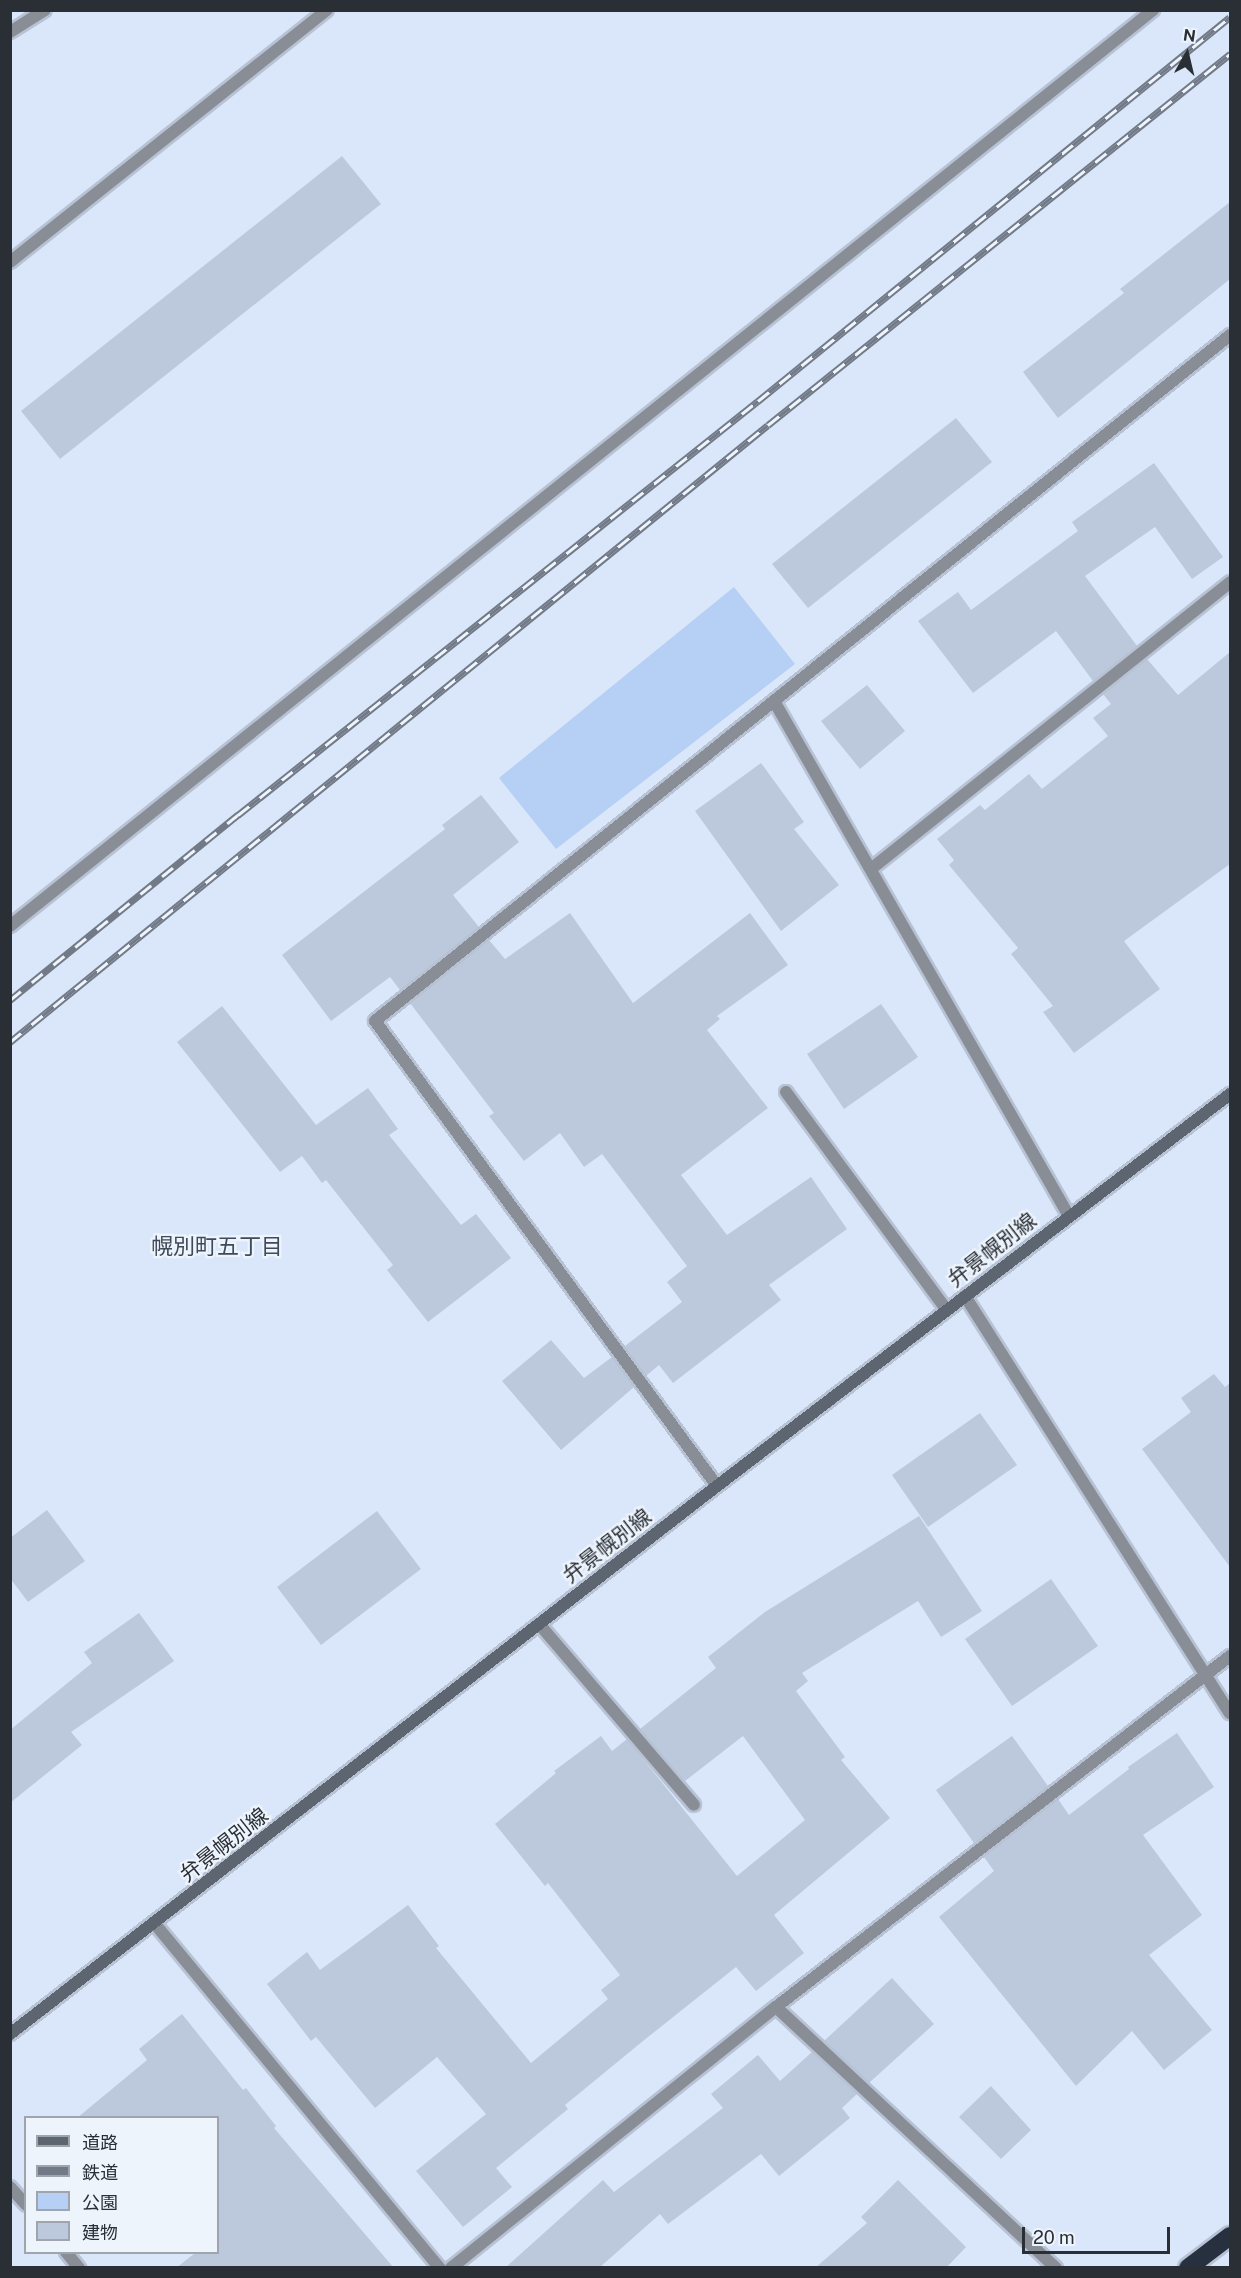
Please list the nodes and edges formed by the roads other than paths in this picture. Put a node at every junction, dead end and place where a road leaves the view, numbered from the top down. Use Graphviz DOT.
graph roads {
  1 [pos="45,10"];
  2 [pos="327,10"];
  3 [pos="1153,10"];
  4 [pos="10,32"];
  5 [pos="10,262"];
  6 [pos="1230,335"];
  7 [pos="1230,582"];
  8 [pos="774,701"];
  9 [pos="870,869"];
  10 [pos="10,926"];
  11 [pos="786,1092"];
  12 [pos="1230,1094"];
  13 [pos="1069,1215"];
  14 [pos="965,1296"];
  15 [pos="946,1310"];
  16 [pos="717,1486"];
  17 [pos="539,1624"];
  18 [pos="1230,1656"];
  19 [pos="1206,1673"];
  20 [pos="1230,1713"];
  21 [pos="694,1805"];
  22 [pos="155,1924"];
  23 [pos="776,2007"];
  24 [pos="10,2034"];
  25 [pos="10,2187"];
  26 [pos="24,2203"];
  27 [pos="1230,2236"];
  28 [pos="67,2254"];
  29 [pos="79,2268"];
  30 [pos="440,2268"];
  31 [pos="451,2268"];
  32 [pos="1056,2268"];
  33 [pos="1188,2268"];
  1 -- 4 [label="street"];
  2 -- 5 [label="street"];
  3 -- 10 [label="street"];
  6 -- 8 [label="street"];
  7 -- 9 [label="street"];
  8 -- 9 [label="street"];
  8 -- 16 [label="street"];
  9 -- 13 [label="street"];
  11 -- 15 [label="street"];
  12 -- 13 [label="main road, 弁景幌別線"];
  13 -- 14 [label="main road, 弁景幌別線"];
  14 -- 15 [label="main road, 弁景幌別線"];
  14 -- 19 [label="street"];
  15 -- 16 [label="main road, 弁景幌別線"];
  16 -- 17 [label="main road, 弁景幌別線"];
  17 -- 21 [label="street"];
  17 -- 22 [label="main road, 弁景幌別線"];
  18 -- 19 [label="street"];
  19 -- 20 [label="street"];
  19 -- 23 [label="street"];
  22 -- 24 [label="main road, 弁景幌別線"];
  22 -- 30 [label="street"];
  23 -- 31 [label="street"];
  23 -- 32 [label="street"];
  25 -- 26 [label="street"];
  27 -- 33 [label="highway"];
  28 -- 29 [label="street"];
}
